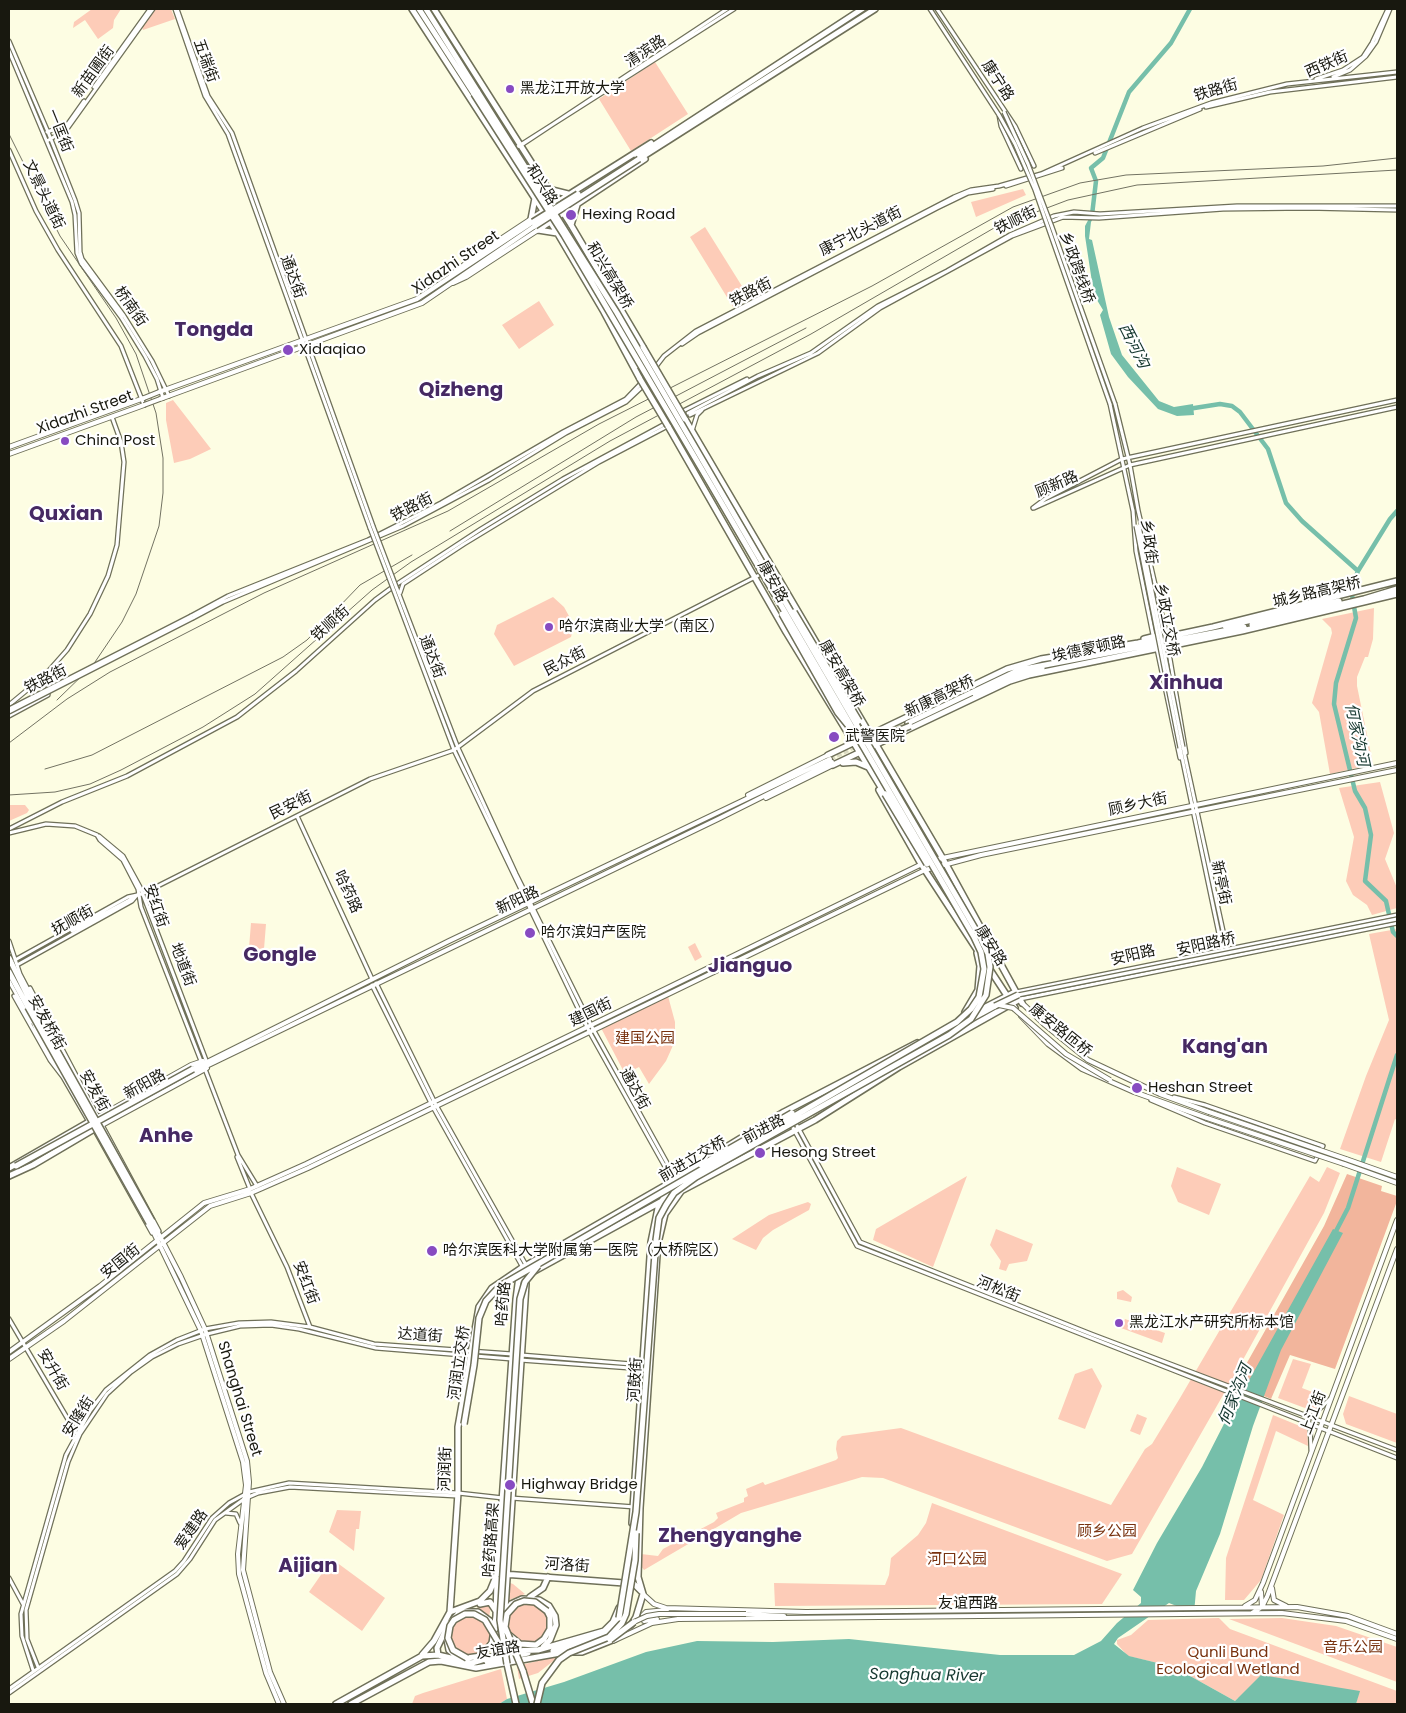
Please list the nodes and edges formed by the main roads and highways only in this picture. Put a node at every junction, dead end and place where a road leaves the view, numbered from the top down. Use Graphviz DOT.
graph roads {
  1 [pos="152,9"];
  2 [pos="176,9"];
  3 [pos="412,9"];
  4 [pos="419,9"];
  5 [pos="426,9"];
  6 [pos="434,9"];
  7 [pos="727,9"];
  8 [pos="734,9"];
  9 [pos="862,9"];
  10 [pos="875,9"];
  11 [pos="930,9"];
  12 [pos="937,9"];
  13 [pos="1389,9"];
  14 [pos="9,41"];
  15 [pos="9,52"];
  16 [pos="463,68"];
  17 [pos="1397,72"];
  18 [pos="456,75"];
  19 [pos="1397,77"];
  20 [pos="1328,80"];
  21 [pos="1302,82"];
  22 [pos="1299,88"];
  23 [pos="476,93"];
  24 [pos="488,94"];
  25 [pos="1004,112"];
  26 [pos="999,115"];
  27 [pos="221,118"];
  28 [pos="673,131"];
  29 [pos="48,132"];
  30 [pos="44,134"];
  31 [pos="678,135"];
  32 [pos="51,139"];
  33 [pos="46,141"];
  34 [pos="1116,142"];
  35 [pos="520,146"];
  36 [pos="9,150"];
  37 [pos="507,154"];
  38 [pos="638,157"];
  39 [pos="1034,166"];
  40 [pos="1021,169"];
  41 [pos="547,188"];
  42 [pos="569,194"];
  43 [pos="535,198"];
  44 [pos="556,203"];
  45 [pos="578,204"];
  46 [pos="1397,206"];
  47 [pos="1397,210"];
  48 [pos="543,211"];
  49 [pos="563,213"];
  50 [pos="1100,216"];
  51 [pos="550,222"];
  52 [pos="534,224"];
  53 [pos="572,225"];
  54 [pos="81,231"];
  55 [pos="76,232"];
  56 [pos="558,234"];
  57 [pos="797,280"];
  58 [pos="443,285"];
  59 [pos="608,309"];
  60 [pos="305,340"];
  61 [pos="307,346"];
  62 [pos="643,347"];
  63 [pos="758,378"];
  64 [pos="640,379"];
  65 [pos="660,387"];
  66 [pos="162,391"];
  67 [pos="169,396"];
  68 [pos="143,399"];
  69 [pos="162,399"];
  70 [pos="666,399"];
  71 [pos="1397,400"];
  72 [pos="1112,404"];
  73 [pos="144,405"];
  74 [pos="655,405"];
  75 [pos="1397,407"];
  76 [pos="681,412"];
  77 [pos="689,414"];
  78 [pos="112,417"];
  79 [pos="665,426"];
  80 [pos="692,432"];
  81 [pos="9,447"];
  82 [pos="9,454"];
  83 [pos="1128,458"];
  84 [pos="1122,459"];
  85 [pos="1130,465"];
  86 [pos="1124,467"];
  87 [pos="1133,510"];
  88 [pos="1138,510"];
  89 [pos="1138,526"];
  90 [pos="757,559"];
  91 [pos="772,568"];
  92 [pos="754,577"];
  93 [pos="1397,581"];
  94 [pos="1397,587"];
  95 [pos="396,590"];
  96 [pos="1397,594"];
  97 [pos="400,596"];
  98 [pos="1241,626"];
  99 [pos="1214,630"];
  100 [pos="1166,632"];
  101 [pos="1183,632"];
  102 [pos="1235,633"];
  103 [pos="1153,635"];
  104 [pos="1138,643"];
  105 [pos="1157,647"];
  106 [pos="1168,647"];
  107 [pos="1014,667"];
  108 [pos="48,673"];
  109 [pos="9,705"];
  110 [pos="9,712"];
  111 [pos="869,734"];
  112 [pos="854,742"];
  113 [pos="1182,748"];
  114 [pos="456,749"];
  115 [pos="877,749"];
  116 [pos="860,753"];
  117 [pos="832,760"];
  118 [pos="1397,763"];
  119 [pos="1187,764"];
  120 [pos="869,768"];
  121 [pos="1184,768"];
  122 [pos="1397,770"];
  123 [pos="1193,804"];
  124 [pos="1196,812"];
  125 [pos="297,816"];
  126 [pos="9,829"];
  127 [pos="9,833"];
  128 [pos="943,860"];
  129 [pos="921,864"];
  130 [pos="925,870"];
  131 [pos="947,880"];
  132 [pos="941,882"];
  133 [pos="140,894"];
  134 [pos="529,903"];
  135 [pos="532,909"];
  136 [pos="1397,917"];
  137 [pos="1397,923"];
  138 [pos="72,931"];
  139 [pos="9,941"];
  140 [pos="974,945"];
  141 [pos="1227,948"];
  142 [pos="1222,949"];
  143 [pos="1229,957"];
  144 [pos="1224,958"];
  145 [pos="14,961"];
  146 [pos="9,972"];
  147 [pos="17,975"];
  148 [pos="9,981"];
  149 [pos="373,981"];
  150 [pos="30,988"];
  151 [pos="14,996"];
  152 [pos="1006,996"];
  153 [pos="1019,997"];
  154 [pos="1010,1003"];
  155 [pos="30,1005"];
  156 [pos="995,1006"];
  157 [pos="1015,1008"];
  158 [pos="971,1009"];
  159 [pos="971,1019"];
  160 [pos="944,1027"];
  161 [pos="48,1028"];
  162 [pos="590,1028"];
  163 [pos="38,1033"];
  164 [pos="212,1058"];
  165 [pos="206,1060"];
  166 [pos="201,1061"];
  167 [pos="215,1062"];
  168 [pos="897,1064"];
  169 [pos="70,1065"];
  170 [pos="193,1070"];
  171 [pos="204,1070"];
  172 [pos="63,1077"];
  173 [pos="1124,1088"];
  174 [pos="1160,1094"];
  175 [pos="433,1104"];
  176 [pos="809,1106"];
  177 [pos="787,1112"];
  178 [pos="98,1117"];
  179 [pos="1206,1120"];
  180 [pos="89,1122"];
  181 [pos="102,1125"];
  182 [pos="796,1128"];
  183 [pos="94,1129"];
  184 [pos="17,1168"];
  185 [pos="9,1169"];
  186 [pos="688,1172"];
  187 [pos="9,1175"];
  188 [pos="1397,1177"];
  189 [pos="674,1179"];
  190 [pos="1397,1183"];
  191 [pos="257,1186"];
  192 [pos="682,1190"];
  193 [pos="250,1191"];
  194 [pos="662,1201"];
  195 [pos="644,1210"];
  196 [pos="655,1219"];
  197 [pos="1397,1220"];
  198 [pos="150,1222"];
  199 [pos="159,1237"];
  200 [pos="162,1243"];
  201 [pos="1397,1249"];
  202 [pos="546,1259"];
  203 [pos="523,1267"];
  204 [pos="526,1276"];
  205 [pos="518,1280"];
  206 [pos="498,1283"];
  207 [pos="484,1306"];
  208 [pos="9,1319"];
  209 [pos="310,1330"];
  210 [pos="204,1333"];
  211 [pos="23,1343"];
  212 [pos="26,1349"];
  213 [pos="9,1352"];
  214 [pos="1132,1352"];
  215 [pos="472,1354"];
  216 [pos="513,1357"];
  217 [pos="520,1357"];
  218 [pos="9,1359"];
  219 [pos="646,1367"];
  220 [pos="1332,1396"];
  221 [pos="1273,1406"];
  222 [pos="1310,1418"];
  223 [pos="1310,1423"];
  224 [pos="1323,1423"];
  225 [pos="1331,1426"];
  226 [pos="1321,1428"];
  227 [pos="76,1433"];
  228 [pos="1329,1433"];
  229 [pos="460,1446"];
  230 [pos="1397,1450"];
  231 [pos="1311,1454"];
  232 [pos="1397,1458"];
  233 [pos="247,1495"];
  234 [pos="458,1495"];
  235 [pos="501,1498"];
  236 [pos="511,1498"];
  237 [pos="637,1509"];
  238 [pos="222,1514"];
  239 [pos="241,1527"];
  240 [pos="497,1574"];
  241 [pos="507,1574"];
  242 [pos="548,1577"];
  243 [pos="9,1578"];
  244 [pos="624,1583"];
  245 [pos="1264,1583"];
  246 [pos="1272,1584"];
  247 [pos="623,1590"];
  248 [pos="643,1594"];
  249 [pos="527,1598"];
  250 [pos="23,1604"];
  251 [pos="1243,1607"];
  252 [pos="1262,1607"];
  253 [pos="1290,1607"];
  254 [pos="452,1608"];
  255 [pos="679,1608"];
  256 [pos="1271,1613"];
  257 [pos="496,1614"];
  258 [pos="1250,1614"];
  259 [pos="503,1615"];
  260 [pos="809,1617"];
  261 [pos="678,1619"];
  262 [pos="445,1620"];
  263 [pos="634,1622"];
  264 [pos="447,1626"];
  265 [pos="495,1630"];
  266 [pos="1397,1634"];
  267 [pos="1397,1639"];
  268 [pos="612,1641"];
  269 [pos="581,1648"];
  270 [pos="540,1649"];
  271 [pos="436,1655"];
  272 [pos="422,1656"];
  273 [pos="542,1656"];
  274 [pos="469,1661"];
  275 [pos="429,1662"];
  276 [pos="441,1662"];
  277 [pos="507,1664"];
  278 [pos="38,1668"];
  279 [pos="33,1670"];
  280 [pos="9,1689"];
  281 [pos="9,1694"];
  282 [pos="279,1704"];
  283 [pos="284,1704"];
  284 [pos="336,1704"];
  285 [pos="351,1704"];
  286 [pos="516,1704"];
  287 [pos="533,1704"];
  288 [pos="537,1704"];
  1 -- 29 [label="main road, 新苗圃街"];
  1 -- 32 [label="main road, 新苗圃街"];
  2 -- 27 [label="main road, 五瑞街"];
  3 -- 18 [label="highway, 和兴路"];
  4 -- 23 [label="highway"];
  5 -- 16 [label="highway"];
  6 -- 24 [label="highway, 和兴路"];
  7 -- 35 [label="main road, 清滨路"];
  8 -- 35 [label="main road, 清滨路"];
  9 -- 28 [label="highway, Xidazhi Street"];
  10 -- 31 [label="highway, Xidazhi Street"];
  11 -- 26 [label="main road, 康宁路"];
  12 -- 25 [label="main road, 康宁路"];
  13 -- 20 [label="main road, 西铁街"];
  13 -- 21 [label="main road, 西铁街"];
  14 -- 29 [label="main road, 一匡街"];
  15 -- 30 [label="main road, 一匡街"];
  16 -- 23 [label="highway"];
  16 -- 24 [label="highway"];
  17 -- 20 [label="main road"];
  18 -- 23 [label="highway"];
  18 -- 37 [label="highway, 和兴路"];
  19 -- 22 [label="main road"];
  20 -- 21 [label="main road, 铁路街"];
  20 -- 22 [label="main road, 西铁街"];
  21 -- 34 [label="main road, 铁路街"];
  22 -- 34 [label="main road, 铁路街"];
  23 -- 59 [label="highway, 和兴高架桥, bridge"];
  23 -- 65 [label="highway, 和兴高架桥, bridge"];
  24 -- 35 [label="highway, 和兴路"];
  25 -- 39 [label="main road, 康宁路"];
  25 -- 72 [label="main road, bridge"];
  26 -- 40 [label="main road, 康宁路"];
  26 -- 72 [label="main road, 乡政跨线桥, bridge"];
  27 -- 60 [label="main road, 通达街"];
  28 -- 38 [label="highway, Xidazhi Street"];
  28 -- 42 [label="highway"];
  29 -- 30 [label="main road, 新苗圃街"];
  29 -- 32 [label="main road, 一匡街"];
  30 -- 33 [label="main road, 一匡街"];
  31 -- 38 [label="highway, Xidazhi Street"];
  31 -- 45 [label="highway"];
  32 -- 33 [label="main road, 新苗圃街"];
  32 -- 54 [label="main road, 一匡街"];
  33 -- 55 [label="main road, 一匡街"];
  34 -- 57 [label="main road, 康宁北头道街"];
  35 -- 37 [label="main road, 清滨路"];
  35 -- 41 [label="highway, 和兴路"];
  36 -- 68 [label="main road, 文景头道街"];
  37 -- 43 [label="highway, 和兴路"];
  38 -- 52 [label="highway, Xidazhi Street, bridge"];
  41 -- 42 [label="highway"];
  41 -- 44 [label="highway, 和兴路"];
  42 -- 44 [label="highway"];
  43 -- 48 [label="highway, 和兴路"];
  43 -- 52 [label="highway"];
  44 -- 48 [label="highway"];
  44 -- 49 [label="highway, 和兴路"];
  45 -- 49 [label="highway"];
  45 -- 53 [label="highway"];
  46 -- 50 [label="main road, 铁顺街"];
  47 -- 50 [label="main road, 铁顺街"];
  48 -- 51 [label="highway, 和兴路"];
  48 -- 52 [label="highway"];
  49 -- 51 [label="highway"];
  49 -- 53 [label="highway, 和兴路"];
  50 -- 63 [label="main road, 铁顺街"];
  51 -- 52 [label="highway"];
  51 -- 56 [label="highway, 和兴路"];
  52 -- 56 [label="highway"];
  52 -- 58 [label="main road, Xidazhi Street"];
  52 -- 58 [label="main road"];
  52 -- 58 [label="main road"];
  53 -- 62 [label="highway, 和兴路"];
  54 -- 66 [label="main road, 桥南街"];
  55 -- 66 [label="main road, 桥南街"];
  56 -- 64 [label="highway, 和兴路"];
  57 -- 110 [label="main road, 铁路街, bridge"];
  58 -- 60 [label="main road, Xidazhi Street"];
  58 -- 61 [label="main road, Xidazhi Street"];
  59 -- 64 [label="highway, bridge"];
  59 -- 70 [label="highway, 和兴高架桥, bridge"];
  60 -- 61 [label="main road, 通达街"];
  60 -- 66 [label="main road, Xidazhi Street"];
  61 -- 67 [label="main road, Xidazhi Street"];
  61 -- 95 [label="main road, 通达街, bridge"];
  62 -- 65 [label="highway, bridge"];
  62 -- 70 [label="highway, 和兴路, bridge"];
  63 -- 76 [label="main road"];
  63 -- 77 [label="main road, 铁顺街"];
  63 -- 80 [label="main road"];
  64 -- 74 [label="highway, 和兴路, bridge"];
  65 -- 70 [label="highway, 和兴高架桥, bridge"];
  66 -- 67 [label="main road, 桥南街"];
  66 -- 68 [label="main road, Xidazhi Street, bridge"];
  66 -- 69 [label="main road, 桥南街"];
  67 -- 69 [label="main road, Xidazhi Street"];
  68 -- 73 [label="main road, 文景头道街"];
  68 -- 81 [label="main road, Xidazhi Street"];
  69 -- 73 [label="main road, Xidazhi Street, bridge"];
  70 -- 76 [label="highway, 康安路, bridge"];
  70 -- 90 [label="highway, 康安高架桥, bridge"];
  71 -- 83 [label="main road, 顾新路"];
  72 -- 83 [label="main road, 乡政街"];
  72 -- 84 [label="main road, 乡政街"];
  73 -- 78 [label="main road, Xidazhi Street"];
  74 -- 79 [label="highway, 康安路, bridge"];
  75 -- 85 [label="main road, 顾新路"];
  76 -- 80 [label="highway, 康安路, bridge"];
  78 -- 82 [label="main road, Xidazhi Street"];
  78 -- 108 [label="main road, 铁路街"];
  79 -- 92 [label="highway, 康安路"];
  79 -- 97 [label="main road"];
  79 -- 126 [label="main road, 铁顺街"];
  80 -- 91 [label="highway, 康安路"];
  83 -- 84 [label="main road, 顾新路"];
  83 -- 85 [label="main road, 乡政街"];
  84 -- 86 [label="main road, 乡政街"];
  84 -- 86 [label="main road, 顾新路"];
  85 -- 86 [label="main road, 顾新路"];
  85 -- 88 [label="main road, 乡政街"];
  86 -- 87 [label="main road, 乡政街"];
  87 -- 89 [label="main road, 乡政街"];
  87 -- 103 [label="main road, 乡政街"];
  88 -- 89 [label="main road, 乡政街"];
  88 -- 100 [label="main road, 乡政街"];
  89 -- 113 [label="main road, 乡政立交桥, bridge"];
  90 -- 105 [label="highway, 新康高架桥, bridge"];
  90 -- 111 [label="highway, bridge"];
  90 -- 131 [label="highway, 康安高架桥, bridge"];
  90 -- 132 [label="highway, 康安高架桥, bridge"];
  91 -- 92 [label="main road, 民众街"];
  91 -- 111 [label="highway, 康安路"];
  92 -- 112 [label="highway, 康安路"];
  92 -- 114 [label="main road, 民众街"];
  93 -- 99 [label="highway, 埃德蒙顿路"];
  94 -- 98 [label="highway, 城乡路高架桥"];
  95 -- 97 [label="main road, 通达街"];
  95 -- 114 [label="main road, 通达街"];
  96 -- 102 [label="highway, 埃德蒙顿路"];
  97 -- 114 [label="main road, 通达街"];
  98 -- 99 [label="highway, 埃德蒙顿路"];
  99 -- 101 [label="highway, 埃德蒙顿路"];
  99 -- 102 [label="highway"];
  99 -- 105 [label="highway, 埃德蒙顿路"];
  100 -- 101 [label="highway"];
  100 -- 103 [label="highway"];
  101 -- 104 [label="highway, 埃德蒙顿路"];
  102 -- 106 [label="highway, 埃德蒙顿路"];
  103 -- 104 [label="highway"];
  104 -- 107 [label="highway, 埃德蒙顿路"];
  105 -- 106 [label="highway, 埃德蒙顿路"];
  105 -- 107 [label="highway, 埃德蒙顿路"];
  105 -- 116 [label="highway, 埃德蒙顿路"];
  105 -- 121 [label="main road"];
  106 -- 119 [label="main road"];
  107 -- 112 [label="highway, 埃德蒙顿路"];
  108 -- 109 [label="main road, 铁路街"];
  108 -- 110 [label="main road"];
  111 -- 115 [label="highway, 康安路"];
  112 -- 116 [label="highway, 康安路"];
  112 -- 117 [label="highway, 埃德蒙顿路"];
  113 -- 119 [label="main road"];
  113 -- 121 [label="main road"];
  114 -- 125 [label="main road, 民安街"];
  114 -- 134 [label="main road, 通达街"];
  115 -- 128 [label="highway, 康安路"];
  115 -- 131 [label="highway, bridge"];
  116 -- 117 [label="highway, 埃德蒙顿路"];
  116 -- 120 [label="highway, 康安路"];
  117 -- 120 [label="highway"];
  117 -- 134 [label="main road, 新阳路"];
  117 -- 135 [label="main road, 新阳路"];
  118 -- 123 [label="main road, 顾乡大街"];
  119 -- 123 [label="main road"];
  120 -- 129 [label="highway, 康安路"];
  120 -- 132 [label="highway, 康安路, bridge"];
  121 -- 123 [label="main road"];
  122 -- 124 [label="main road, 顾乡大街"];
  123 -- 124 [label="main road"];
  123 -- 128 [label="main road, 顾乡大街"];
  124 -- 128 [label="main road, 顾乡大街"];
  124 -- 141 [label="main road"];
  124 -- 142 [label="main road, 新亭街"];
  125 -- 133 [label="main road, 民安街"];
  125 -- 149 [label="main road, 哈药路"];
  127 -- 133 [label="main road, 地道街"];
  128 -- 129 [label="main road, 建国街"];
  128 -- 130 [label="main road, 建国街"];
  128 -- 153 [label="highway, 康安路"];
  129 -- 130 [label="highway, 康安路"];
  129 -- 162 [label="main road, 建国街"];
  130 -- 140 [label="highway, 康安路"];
  130 -- 162 [label="main road, 建国街"];
  131 -- 159 [label="highway, 康安高架桥, bridge"];
  132 -- 158 [label="highway, 康安高架桥, bridge"];
  133 -- 138 [label="main road, 抚顺街"];
  133 -- 145 [label="main road, 抚顺街"];
  133 -- 165 [label="main road, 地道街"];
  133 -- 166 [label="main road, 安红街"];
  134 -- 135 [label="main road, 通达街"];
  134 -- 149 [label="main road, 新阳路"];
  135 -- 149 [label="main road, 新阳路"];
  135 -- 162 [label="main road, 通达街"];
  136 -- 141 [label="main road, 安阳路"];
  136 -- 153 [label="main road, 安阳路桥, bridge"];
  137 -- 143 [label="main road, 安阳路"];
  139 -- 145 [label="main road"];
  140 -- 152 [label="highway, 康安路"];
  140 -- 160 [label="highway"];
  141 -- 142 [label="main road, 安阳路"];
  141 -- 143 [label="main road"];
  142 -- 144 [label="main road, 新亭街"];
  142 -- 153 [label="main road, 安阳路"];
  143 -- 144 [label="main road, 安阳路"];
  144 -- 153 [label="main road, 安阳路"];
  145 -- 147 [label="highway, 安发街"];
  145 -- 147 [label="highway"];
  145 -- 161 [label="main road, 安发街"];
  146 -- 155 [label="highway, 安发街"];
  147 -- 155 [label="highway, 安发街"];
  148 -- 163 [label="main road, 安发桥街"];
  149 -- 164 [label="main road, 新阳路"];
  149 -- 167 [label="main road, 新阳路"];
  149 -- 175 [label="main road, 哈药路"];
  150 -- 169 [label="main road, 安发街"];
  151 -- 172 [label="main road, 安发街"];
  152 -- 153 [label="highway, 前进路"];
  152 -- 154 [label="highway, 康安路"];
  152 -- 160 [label="highway, 前进路"];
  153 -- 154 [label="highway, 前进路"];
  153 -- 156 [label="highway, 前进立交桥, bridge"];
  153 -- 174 [label="main road, 康安路"];
  154 -- 157 [label="highway, 康安路"];
  154 -- 182 [label="highway, 前进路"];
  155 -- 161 [label="highway"];
  155 -- 163 [label="highway"];
  155 -- 198 [label="highway, 安发街, bridge"];
  156 -- 159 [label="highway, 前进立交桥"];
  156 -- 173 [label="main road, 康安路匝桥, bridge"];
  157 -- 173 [label="main road, 康安路"];
  158 -- 176 [label="highway, 前进立交桥, bridge"];
  159 -- 168 [label="highway, 前进立交桥, bridge"];
  160 -- 177 [label="highway, 前进路"];
  161 -- 169 [label="main road, 安发街"];
  162 -- 175 [label="main road, 建国街"];
  162 -- 189 [label="main road, 通达街"];
  163 -- 172 [label="main road, 安发桥街"];
  164 -- 165 [label="main road, 新阳路"];
  164 -- 170 [label="main road, 新阳路"];
  165 -- 166 [label="main road, 新阳路"];
  166 -- 178 [label="main road, 新阳路"];
  167 -- 170 [label="main road, 新阳路"];
  167 -- 171 [label="main road, 新阳路"];
  168 -- 182 [label="highway, bridge"];
  168 -- 237 [label="highway, 前进立交桥, bridge"];
  169 -- 178 [label="main road, 安发街"];
  170 -- 184 [label="highway, 新阳路, bridge"];
  171 -- 181 [label="main road, 新阳路"];
  171 -- 191 [label="main road"];
  171 -- 193 [label="main road, 安红街"];
  172 -- 180 [label="main road, 安发街"];
  173 -- 179 [label="main road, 康安路"];
  174 -- 179 [label="main road, 康安路"];
  174 -- 188 [label="main road, 康安路, bridge"];
  175 -- 191 [label="main road, 建国街"];
  175 -- 193 [label="main road, 建国街"];
  175 -- 203 [label="main road, 哈药路"];
  176 -- 186 [label="highway, 前进路, bridge"];
  176 -- 202 [label="highway, 前进立交桥, bridge"];
  177 -- 182 [label="main road, 河松街"];
  177 -- 186 [label="highway, 前进路"];
  178 -- 180 [label="highway"];
  178 -- 181 [label="highway"];
  179 -- 190 [label="main road, 康安路, bridge"];
  180 -- 183 [label="highway"];
  180 -- 185 [label="highway, 新阳路"];
  181 -- 183 [label="highway"];
  181 -- 199 [label="main road, 安发街"];
  182 -- 192 [label="highway, 前进路"];
  182 -- 214 [label="main road, 河松街"];
  182 -- 214 [label="main road, 河松街"];
  183 -- 187 [label="highway, 新阳路"];
  183 -- 199 [label="main road, 安发街"];
  184 -- 185 [label="highway, 新阳路"];
  184 -- 187 [label="highway, 新阳路"];
  186 -- 189 [label="highway, 前进路"];
  189 -- 192 [label="main road, 通达街"];
  189 -- 194 [label="highway, 河鼓街"];
  189 -- 203 [label="highway, 前进路"];
  191 -- 193 [label="main road, 建国街"];
  192 -- 194 [label="highway, 前进路"];
  192 -- 219 [label="highway, 河鼓街"];
  193 -- 199 [label="main road, 安国街"];
  193 -- 200 [label="main road, 安国街"];
  193 -- 209 [label="main road, 安红街"];
  194 -- 195 [label="highway, 前进路"];
  194 -- 196 [label="highway, 河鼓街"];
  195 -- 196 [label="highway"];
  195 -- 204 [label="highway, 前进路"];
  196 -- 219 [label="highway, 河鼓街"];
  197 -- 220 [label="main road, 上江街"];
  198 -- 199 [label="main road, 安发街"];
  199 -- 200 [label="main road, 安发街"];
  199 -- 211 [label="main road, 安国街"];
  200 -- 210 [label="main road, 安发街"];
  200 -- 212 [label="main road, 安国街"];
  201 -- 225 [label="main road, 上江街"];
  202 -- 207 [label="highway, 前进立交桥, bridge"];
  202 -- 277 [label="highway, 哈药路高架, bridge"];
  203 -- 204 [label="highway, 哈药路"];
  203 -- 205 [label="highway, 哈药路"];
  203 -- 206 [label="highway, 前进路"];
  204 -- 205 [label="highway, 前进路"];
  204 -- 217 [label="highway, 哈药路"];
  205 -- 216 [label="highway, 哈药路"];
  206 -- 215 [label="highway, 河润街"];
  207 -- 229 [label="highway, 河润立交桥, bridge"];
  208 -- 211 [label="main road, 安升街"];
  209 -- 210 [label="main road, 安隆街"];
  209 -- 215 [label="main road, 达道街"];
  210 -- 227 [label="main road, 安隆街"];
  210 -- 233 [label="main road, Shanghai Street"];
  210 -- 278 [label="main road, 安隆街"];
  211 -- 212 [label="main road, 安升街"];
  211 -- 213 [label="main road, 安国街"];
  212 -- 218 [label="main road, 安国街"];
  212 -- 227 [label="main road, 安升街"];
  214 -- 221 [label="main road, 河松街"];
  215 -- 216 [label="main road, 达道街"];
  215 -- 229 [label="highway, 河润街"];
  216 -- 217 [label="main road, 达道街"];
  216 -- 235 [label="highway, 哈药路"];
  217 -- 219 [label="main road, 达道街"];
  217 -- 236 [label="highway, 哈药路"];
  219 -- 237 [label="highway, 河鼓街"];
  220 -- 222 [label="main road"];
  220 -- 224 [label="main road, 上江街"];
  221 -- 222 [label="main road"];
  221 -- 223 [label="main road"];
  222 -- 224 [label="main road"];
  223 -- 226 [label="main road"];
  223 -- 231 [label="main road"];
  224 -- 225 [label="main road"];
  224 -- 226 [label="main road, 上江街"];
  225 -- 228 [label="main road, 上江街"];
  225 -- 230 [label="main road"];
  226 -- 228 [label="main road"];
  226 -- 231 [label="main road, 上江街"];
  227 -- 250 [label="main road, 安隆街"];
  228 -- 232 [label="main road"];
  228 -- 246 [label="main road, 上江街"];
  229 -- 234 [label="highway, 河润街"];
  231 -- 245 [label="main road, 上江街"];
  233 -- 234 [label="main road, 爱建路"];
  233 -- 238 [label="main road, 爱建路"];
  233 -- 239 [label="main road, Shanghai Street"];
  233 -- 278 [label="main road, 爱建路"];
  233 -- 283 [label="main road, Shanghai Street"];
  234 -- 235 [label="main road, 爱建路"];
  234 -- 254 [label="highway, 河润街"];
  235 -- 236 [label="main road, 爱建路"];
  235 -- 240 [label="highway, 哈药路"];
  236 -- 237 [label="main road, 爱建路"];
  236 -- 241 [label="highway, 哈药路"];
  237 -- 244 [label="highway, 河鼓街"];
  237 -- 248 [label="highway, 河鼓街"];
  237 -- 269 [label="highway, bridge"];
  237 -- 273 [label="highway, bridge"];
  238 -- 239 [label="main road"];
  238 -- 281 [label="main road, 爱建路"];
  239 -- 282 [label="main road, Shanghai Street"];
  240 -- 241 [label="highway, 河洛街"];
  240 -- 254 [label="highway, 哈药路"];
  240 -- 257 [label="highway"];
  241 -- 242 [label="highway, 河洛街"];
  241 -- 259 [label="highway, 哈药路"];
  242 -- 244 [label="highway, 河洛街"];
  242 -- 249 [label="highway"];
  243 -- 250 [label="main road"];
  244 -- 247 [label="highway, 河鼓街"];
  244 -- 248 [label="highway"];
  245 -- 251 [label="main road, 上江街"];
  245 -- 252 [label="main road"];
  246 -- 252 [label="main road, 上江街"];
  246 -- 253 [label="main road"];
  247 -- 248 [label="highway"];
  247 -- 270 [label="highway, 友谊路"];
  248 -- 255 [label="main road, 友谊西路"];
  248 -- 268 [label="highway"];
  249 -- 259 [label="highway"];
  249 -- 270 [label="highway"];
  250 -- 279 [label="main road, 安隆街"];
  251 -- 252 [label="main road, 友谊西路"];
  251 -- 255 [label="main road, 友谊西路"];
  252 -- 253 [label="main road, 友谊西路"];
  252 -- 256 [label="main road"];
  252 -- 258 [label="main road"];
  253 -- 266 [label="main road, 友谊西路"];
  254 -- 257 [label="highway"];
  254 -- 262 [label="highway, 河润街"];
  255 -- 261 [label="main road"];
  256 -- 258 [label="main road, 友谊西路"];
  256 -- 267 [label="main road, 友谊西路"];
  257 -- 265 [label="highway"];
  258 -- 260 [label="main road, 友谊西路"];
  259 -- 287 [label="highway, bridge"];
  260 -- 261 [label="main road, 友谊西路"];
  260 -- 263 [label="main road, bridge"];
  261 -- 268 [label="main road, 友谊西路"];
  262 -- 271 [label="highway"];
  262 -- 272 [label="highway, 河润街"];
  263 -- 269 [label="highway, bridge"];
  264 -- 265 [label="highway"];
  264 -- 271 [label="highway"];
  264 -- 274 [label="highway"];
  265 -- 274 [label="highway"];
  268 -- 273 [label="highway, 友谊西路"];
  269 -- 288 [label="highway, bridge"];
  270 -- 274 [label="highway, 友谊路"];
  271 -- 272 [label="highway, 友谊路"];
  271 -- 274 [label="highway, 友谊路"];
  271 -- 275 [label="highway"];
  271 -- 276 [label="highway"];
  272 -- 284 [label="highway"];
  273 -- 276 [label="highway, 友谊路"];
  274 -- 277 [label="highway, bridge"];
  275 -- 276 [label="highway, 友谊路"];
  275 -- 285 [label="highway"];
  277 -- 286 [label="highway"];
  278 -- 279 [label="main road, 爱建路"];
  279 -- 280 [label="main road, 爱建路"];
}
